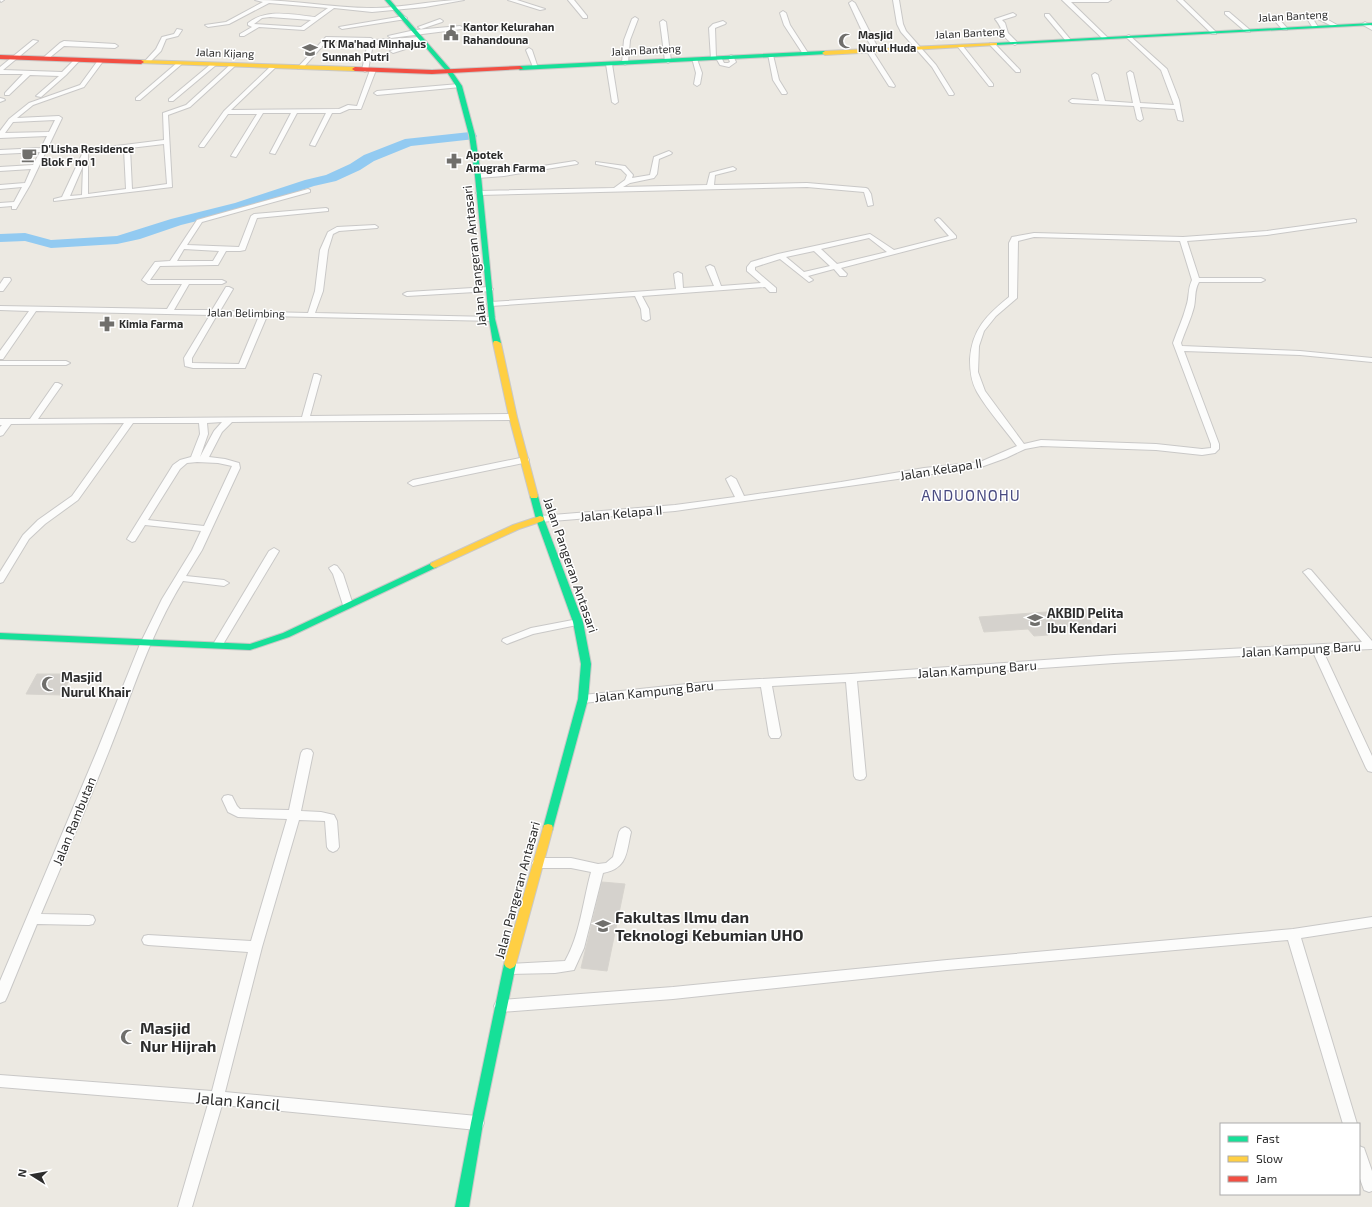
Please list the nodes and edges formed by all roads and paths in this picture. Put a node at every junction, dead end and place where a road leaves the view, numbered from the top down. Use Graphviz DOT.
graph roads {
  1 [pos="258,0"];
  2 [pos="387,0"];
  3 [pos="461,0"];
  4 [pos="511,0"];
  5 [pos="571,0"];
  6 [pos="896,0"];
  7 [pos="1098,0"];
  8 [pos="1108,0"];
  9 [pos="1180,0"];
  10 [pos="1066,1"];
  11 [pos="267,2"];
  12 [pos="852,3"];
  13 [pos="332,7"];
  14 [pos="395,8"];
  15 [pos="542,9"];
  16 [pos="782,13"];
  17 [pos="1227,13"];
  18 [pos="1012,15"];
  19 [pos="1048,15"];
  20 [pos="1277,16"];
  21 [pos="585,17"];
  22 [pos="404,18"];
  23 [pos="317,19"];
  24 [pos="635,19"];
  25 [pos="440,21"];
  26 [pos="663,22"];
  27 [pos="723,23"];
  28 [pos="258,25"];
  29 [pos="1370,25"];
  30 [pos="208,26"];
  31 [pos="342,27"];
  32 [pos="460,28"];
  33 [pos="1285,29"];
  34 [pos="179,30"];
  35 [pos="1248,31"];
  36 [pos="1214,33"];
  37 [pos="242,35"];
  38 [pos="418,36"];
  39 [pos="1129,37"];
  40 [pos="1105,38"];
  41 [pos="1068,40"];
  42 [pos="35,41"];
  43 [pos="371,41"];
  44 [pos="1015,43"];
  45 [pos="992,44"];
  46 [pos="115,46"];
  47 [pos="960,46"];
  48 [pos="918,48"];
  49 [pos="529,50"];
  50 [pos="873,50"];
  51 [pos="393,51"];
  52 [pos="805,53"];
  53 [pos="770,55"];
  54 [pos="0,57"];
  55 [pos="14,57"];
  56 [pos="46,58"];
  57 [pos="716,58"];
  58 [pos="78,59"];
  59 [pos="694,59"];
  60 [pos="101,60"];
  61 [pos="668,61"];
  62 [pos="147,62"];
  63 [pos="180,63"];
  64 [pos="625,63"];
  65 [pos="609,64"];
  66 [pos="213,65"];
  67 [pos="233,65"];
  68 [pos="273,67"];
  69 [pos="536,67"];
  70 [pos="300,68"];
  71 [pos="369,70"];
  72 [pos="0,71"];
  73 [pos="449,71"];
  74 [pos="1018,71"];
  75 [pos="28,73"];
  76 [pos="1130,73"];
  77 [pos="64,74"];
  78 [pos="1095,75"];
  79 [pos="697,84"];
  80 [pos="991,85"];
  81 [pos="459,86"];
  82 [pos="892,86"];
  83 [pos="377,93"];
  84 [pos="784,93"];
  85 [pos="7,94"];
  86 [pos="951,94"];
  87 [pos="40,96"];
  88 [pos="138,99"];
  89 [pos="171,100"];
  90 [pos="615,102"];
  91 [pos="1072,102"];
  92 [pos="1103,103"];
  93 [pos="1136,105"];
  94 [pos="1178,107"];
  95 [pos="226,112"];
  96 [pos="261,112"];
  97 [pos="295,112"];
  98 [pos="329,112"];
  99 [pos="1140,119"];
  100 [pos="11,120"];
  101 [pos="1181,120"];
  102 [pos="52,134"];
  103 [pos="0,136"];
  104 [pos="166,142"];
  105 [pos="313,145"];
  106 [pos="127,146"];
  107 [pos="202,146"];
  108 [pos="43,150"];
  109 [pos="86,151"];
  110 [pos="0,152"];
  111 [pos="273,153"];
  112 [pos="669,153"];
  113 [pos="234,156"];
  114 [pos="575,163"];
  115 [pos="598,163"];
  116 [pos="35,167"];
  117 [pos="0,168"];
  118 [pos="733,169"];
  119 [pos="478,176"];
  120 [pos="628,180"];
  121 [pos="27,185"];
  122 [pos="0,187"];
  123 [pos="710,187"];
  124 [pos="308,190"];
  125 [pos="612,190"];
  126 [pos="129,191"];
  127 [pos="479,193"];
  128 [pos="86,196"];
  129 [pos="65,199"];
  130 [pos="56,200"];
  131 [pos="0,205"];
  132 [pos="870,205"];
  133 [pos="254,206"];
  134 [pos="326,210"];
  135 [pos="254,216"];
  136 [pos="938,220"];
  137 [pos="1354,221"];
  138 [pos="375,227"];
  139 [pos="1183,239"];
  140 [pos="182,247"];
  141 [pos="815,248"];
  142 [pos="224,249"];
  143 [pos="892,252"];
  144 [pos="781,256"];
  145 [pos="172,263"];
  146 [pos="215,263"];
  147 [pos="223,263"];
  148 [pos="834,266"];
  149 [pos="710,267"];
  150 [pos="678,274"];
  151 [pos="843,274"];
  152 [pos="6,280"];
  153 [pos="1196,280"];
  154 [pos="1261,280"];
  155 [pos="187,282"];
  156 [pos="222,282"];
  157 [pos="765,285"];
  158 [pos="720,288"];
  159 [pos="0,289"];
  160 [pos="228,289"];
  161 [pos="489,289"];
  162 [pos="773,290"];
  163 [pos="680,291"];
  164 [pos="407,294"];
  165 [pos="638,295"];
  166 [pos="491,304"];
  167 [pos="0,308"];
  168 [pos="34,309"];
  169 [pos="169,312"];
  170 [pos="215,313"];
  171 [pos="264,314"];
  172 [pos="311,314"];
  173 [pos="492,319"];
  174 [pos="646,319"];
  175 [pos="1179,348"];
  176 [pos="0,357"];
  177 [pos="1372,360"];
  178 [pos="0,363"];
  179 [pos="66,363"];
  180 [pos="317,376"];
  181 [pos="58,385"];
  182 [pos="513,418"];
  183 [pos="203,420"];
  184 [pos="229,420"];
  185 [pos="305,420"];
  186 [pos="130,421"];
  187 [pos="4,422"];
  188 [pos="32,422"];
  189 [pos="0,433"];
  190 [pos="1022,447"];
  191 [pos="198,460"];
  192 [pos="525,460"];
  193 [pos="731,478"];
  194 [pos="413,483"];
  195 [pos="741,499"];
  196 [pos="540,519"];
  197 [pos="142,522"];
  198 [pos="206,529"];
  199 [pos="132,538"];
  200 [pos="274,551"];
  201 [pos="334,568"];
  202 [pos="1308,572"];
  203 [pos="180,578"];
  204 [pos="0,580"];
  205 [pos="224,583"];
  206 [pos="348,605"];
  207 [pos="578,622"];
  208 [pos="0,636"];
  209 [pos="507,641"];
  210 [pos="145,644"];
  211 [pos="1371,645"];
  212 [pos="217,646"];
  213 [pos="1317,649"];
  214 [pos="851,678"];
  215 [pos="766,682"];
  216 [pos="583,699"];
  217 [pos="775,735"];
  218 [pos="307,753"];
  219 [pos="1372,768"];
  220 [pos="860,776"];
  221 [pos="228,799"];
  222 [pos="294,815"];
  223 [pos="625,832"];
  224 [pos="333,847"];
  225 [pos="538,863"];
  226 [pos="598,869"];
  227 [pos="33,919"];
  228 [pos="89,920"];
  229 [pos="1372,922"];
  230 [pos="1293,934"];
  231 [pos="148,940"];
  232 [pos="256,947"];
  233 [pos="509,969"];
  234 [pos="0,998"];
  235 [pos="501,1006"];
  236 [pos="0,1081"];
  237 [pos="217,1098"];
  238 [pos="477,1123"];
  239 [pos="1350,1123"];
  240 [pos="1360,1156"];
  241 [pos="1369,1185"];
  242 [pos="185,1207"];
  243 [pos="462,1207"];
  1 -- 11 [label="street"];
  2 -- 14 [label="street, Jalan Pangeran Antasari"];
  3 -- 14 [label="street"];
  4 -- 15 [label="street"];
  5 -- 21 [label="street"];
  6 -- 48 [label="street"];
  7 -- 8 [label="street"];
  7 -- 10 [label="street"];
  9 -- 36 [label="street"];
  10 -- 40 [label="street"];
  11 -- 13 [label="street"];
  11 -- 30 [label="street"];
  12 -- 50 [label="street"];
  13 -- 14 [label="street"];
  13 -- 23 [label="street"];
  14 -- 22 [label="street, Jalan Pangeran Antasari"];
  16 -- 52 [label="street"];
  17 -- 35 [label="street"];
  18 -- 44 [label="street"];
  19 -- 41 [label="street"];
  20 -- 33 [label="street"];
  22 -- 31 [label="street"];
  22 -- 38 [label="street, Jalan Pangeran Antasari"];
  23 -- 28 [label="street"];
  23 -- 28 [label="street"];
  24 -- 64 [label="street"];
  25 -- 38 [label="street"];
  26 -- 61 [label="street"];
  27 -- 57 [label="street"];
  28 -- 37 [label="street"];
  29 -- 33 [label="street, Jalan Banteng"];
  32 -- 38 [label="street"];
  33 -- 35 [label="street, Jalan Banteng"];
  34 -- 62 [label="street"];
  35 -- 36 [label="street, Jalan Banteng"];
  36 -- 39 [label="street, Jalan Banteng"];
  38 -- 43 [label="street"];
  38 -- 51 [label="street"];
  38 -- 73 [label="street, Jalan Pangeran Antasari"];
  39 -- 40 [label="street, Jalan Banteng"];
  39 -- 94 [label="street"];
  40 -- 41 [label="street, Jalan Banteng"];
  41 -- 44 [label="street, Jalan Banteng"];
  42 -- 55 [label="street"];
  43 -- 70 [label="street"];
  43 -- 71 [label="street"];
  44 -- 45 [label="street, Jalan Banteng"];
  45 -- 47 [label="street, Jalan Banteng"];
  45 -- 74 [label="street"];
  46 -- 56 [label="street"];
  47 -- 48 [label="street, Jalan Banteng"];
  47 -- 80 [label="street"];
  48 -- 50 [label="street, Jalan Banteng"];
  48 -- 86 [label="street"];
  49 -- 69 [label="street"];
  50 -- 52 [label="street, Jalan Banteng"];
  50 -- 82 [label="street"];
  52 -- 53 [label="street, Jalan Banteng"];
  53 -- 57 [label="street, Jalan Banteng"];
  53 -- 84 [label="street"];
  54 -- 55 [label="street, Jalan Kijang"];
  55 -- 56 [label="street, Jalan Kijang"];
  55 -- 72 [label="street"];
  56 -- 58 [label="street, Jalan Kijang"];
  57 -- 59 [label="street, Jalan Banteng"];
  58 -- 60 [label="street, Jalan Kijang"];
  58 -- 77 [label="street"];
  59 -- 61 [label="street, Jalan Banteng"];
  59 -- 79 [label="street"];
  60 -- 62 [label="street, Jalan Kijang"];
  60 -- 100 [label="street"];
  61 -- 64 [label="street, Jalan Banteng"];
  62 -- 63 [label="street, Jalan Kijang"];
  63 -- 66 [label="street, Jalan Kijang"];
  63 -- 88 [label="street"];
  64 -- 65 [label="street, Jalan Banteng"];
  65 -- 69 [label="street, Jalan Banteng"];
  65 -- 90 [label="street"];
  66 -- 67 [label="street, Jalan Kijang"];
  66 -- 89 [label="street"];
  67 -- 68 [label="street, Jalan Kijang"];
  67 -- 104 [label="street"];
  68 -- 70 [label="street, Jalan Kijang"];
  68 -- 95 [label="street"];
  69 -- 73 [label="street, Jalan Banteng"];
  70 -- 71 [label="street, Jalan Kijang"];
  71 -- 73 [label="street, Jalan Kijang"];
  71 -- 98 [label="street"];
  72 -- 75 [label="street"];
  73 -- 81 [label="street, Jalan Pangeran Antasari"];
  75 -- 77 [label="street"];
  75 -- 85 [label="street"];
  76 -- 93 [label="street"];
  77 -- 87 [label="street"];
  78 -- 92 [label="street"];
  81 -- 83 [label="street"];
  81 -- 119 [label="street, Jalan Pangeran Antasari"];
  91 -- 92 [label="street"];
  92 -- 93 [label="street"];
  93 -- 94 [label="street"];
  93 -- 99 [label="street"];
  94 -- 101 [label="street"];
  95 -- 96 [label="street"];
  95 -- 107 [label="street"];
  96 -- 97 [label="street"];
  96 -- 113 [label="street"];
  97 -- 98 [label="street"];
  97 -- 111 [label="street"];
  98 -- 105 [label="street"];
  100 -- 102 [label="street"];
  100 -- 103 [label="street"];
  102 -- 103 [label="street"];
  102 -- 108 [label="street"];
  104 -- 106 [label="street"];
  104 -- 126 [label="street"];
  106 -- 109 [label="street"];
  106 -- 126 [label="street"];
  108 -- 110 [label="street"];
  108 -- 116 [label="street"];
  109 -- 128 [label="street"];
  109 -- 129 [label="street"];
  112 -- 120 [label="street"];
  114 -- 119 [label="street"];
  115 -- 120 [label="street"];
  116 -- 117 [label="street"];
  116 -- 121 [label="street"];
  118 -- 123 [label="street"];
  119 -- 127 [label="street, Jalan Pangeran Antasari"];
  120 -- 125 [label="street"];
  121 -- 122 [label="street"];
  121 -- 131 [label="street"];
  123 -- 125 [label="street"];
  123 -- 132 [label="street"];
  124 -- 133 [label="street"];
  125 -- 127 [label="street"];
  126 -- 128 [label="street"];
  127 -- 161 [label="street, Jalan Pangeran Antasari"];
  128 -- 129 [label="street"];
  129 -- 130 [label="street"];
  133 -- 135 [label="street"];
  133 -- 140 [label="street"];
  134 -- 135 [label="street"];
  135 -- 142 [label="street"];
  136 -- 143 [label="street"];
  137 -- 139 [label="street"];
  138 -- 172 [label="street"];
  139 -- 153 [label="street, Jalan Kelapa II"];
  139 -- 190 [label="street"];
  140 -- 142 [label="street"];
  140 -- 145 [label="street"];
  141 -- 143 [label="street"];
  141 -- 144 [label="street"];
  141 -- 148 [label="street"];
  142 -- 146 [label="street"];
  143 -- 148 [label="street"];
  144 -- 148 [label="street"];
  144 -- 157 [label="street"];
  145 -- 146 [label="street"];
  145 -- 155 [label="street"];
  146 -- 147 [label="street"];
  148 -- 151 [label="street"];
  149 -- 158 [label="street"];
  150 -- 163 [label="street"];
  152 -- 159 [label="street"];
  153 -- 154 [label="street"];
  153 -- 175 [label="street, Jalan Kelapa II"];
  155 -- 156 [label="street"];
  155 -- 169 [label="street"];
  157 -- 158 [label="street"];
  157 -- 162 [label="street"];
  158 -- 163 [label="street"];
  160 -- 170 [label="street"];
  161 -- 164 [label="street"];
  161 -- 166 [label="street, Jalan Pangeran Antasari"];
  163 -- 165 [label="street"];
  165 -- 166 [label="street"];
  165 -- 174 [label="street"];
  166 -- 173 [label="street, Jalan Pangeran Antasari"];
  167 -- 168 [label="street, Jalan Belimbing"];
  168 -- 169 [label="street, Jalan Belimbing"];
  168 -- 176 [label="street"];
  169 -- 170 [label="street, Jalan Belimbing"];
  170 -- 171 [label="street, Jalan Belimbing"];
  170 -- 171 [label="street"];
  171 -- 172 [label="street, Jalan Belimbing"];
  172 -- 173 [label="street, Jalan Belimbing"];
  173 -- 182 [label="street, Jalan Pangeran Antasari"];
  175 -- 177 [label="street"];
  175 -- 190 [label="street, Jalan Kelapa II"];
  178 -- 179 [label="street"];
  180 -- 185 [label="street"];
  181 -- 188 [label="street"];
  182 -- 185 [label="street"];
  182 -- 192 [label="street, Jalan Pangeran Antasari"];
  183 -- 184 [label="street"];
  183 -- 186 [label="street"];
  183 -- 191 [label="street"];
  184 -- 185 [label="street"];
  184 -- 191 [label="street"];
  186 -- 188 [label="street"];
  186 -- 204 [label="street"];
  187 -- 188 [label="street"];
  187 -- 189 [label="street"];
  190 -- 195 [label="street, Jalan Kelapa II"];
  191 -- 197 [label="street"];
  191 -- 198 [label="street, Jalan Rambutan"];
  192 -- 194 [label="street"];
  192 -- 196 [label="street, Jalan Pangeran Antasari"];
  193 -- 195 [label="street"];
  195 -- 196 [label="street, Jalan Kelapa II"];
  196 -- 206 [label="street"];
  196 -- 207 [label="street, Jalan Pangeran Antasari"];
  197 -- 198 [label="street"];
  197 -- 199 [label="street"];
  198 -- 203 [label="street, Jalan Rambutan"];
  200 -- 212 [label="street"];
  201 -- 206 [label="street"];
  202 -- 211 [label="street"];
  203 -- 205 [label="street"];
  203 -- 210 [label="street, Jalan Rambutan"];
  206 -- 212 [label="street"];
  207 -- 209 [label="street"];
  207 -- 216 [label="street, Jalan Pangeran Antasari"];
  208 -- 210 [label="street"];
  210 -- 212 [label="street"];
  210 -- 227 [label="street, Jalan Rambutan"];
  211 -- 213 [label="street, Jalan Kampung Baru"];
  213 -- 214 [label="street, Jalan Kampung Baru"];
  213 -- 219 [label="street"];
  214 -- 215 [label="street, Jalan Kampung Baru"];
  214 -- 220 [label="street"];
  215 -- 216 [label="street, Jalan Kampung Baru"];
  215 -- 217 [label="street"];
  216 -- 225 [label="street, Jalan Pangeran Antasari"];
  218 -- 222 [label="street"];
  221 -- 222 [label="street"];
  222 -- 224 [label="street"];
  222 -- 232 [label="street"];
  223 -- 226 [label="street"];
  225 -- 226 [label="street"];
  225 -- 233 [label="street, Jalan Pangeran Antasari"];
  226 -- 233 [label="street"];
  227 -- 228 [label="street"];
  227 -- 234 [label="street, Jalan Rambutan"];
  229 -- 230 [label="street"];
  230 -- 235 [label="street"];
  230 -- 239 [label="street"];
  231 -- 232 [label="street"];
  232 -- 237 [label="street"];
  233 -- 235 [label="street, Jalan Pangeran Antasari"];
  235 -- 238 [label="street, Jalan Pangeran Antasari"];
  236 -- 237 [label="street, Jalan Kancil"];
  237 -- 238 [label="street, Jalan Kancil"];
  237 -- 242 [label="street"];
  238 -- 243 [label="street, Jalan Pangeran Antasari"];
  240 -- 241 [label="street"];
}
